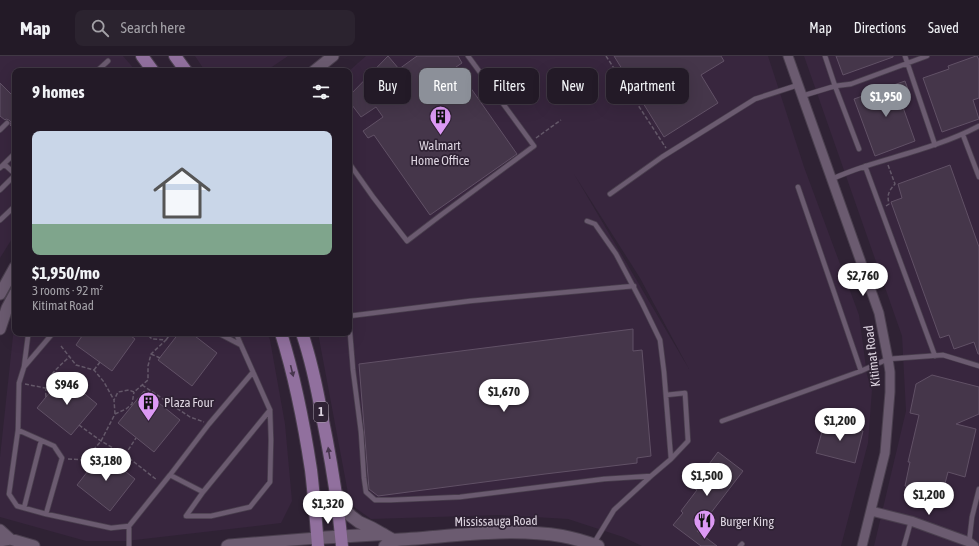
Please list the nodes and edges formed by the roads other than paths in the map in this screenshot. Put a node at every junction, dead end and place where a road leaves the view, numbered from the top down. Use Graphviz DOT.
graph roads {
  1 [pos="142,56"];
  2 [pos="175,56"];
  3 [pos="332,56"];
  4 [pos="468,56"];
  5 [pos="788,56"];
  6 [pos="825,56"];
  7 [pos="905,56"];
  8 [pos="927,56"];
  9 [pos="108,60"];
  10 [pos="908,63"];
  11 [pos="100,68"];
  12 [pos="151,68"];
  13 [pos="184,68"];
  14 [pos="318,68"];
  15 [pos="798,85"];
  16 [pos="835,86"];
  17 [pos="802,96"];
  18 [pos="7,123"];
  19 [pos="979,126"];
  20 [pos="0,130"];
  21 [pos="963,135"];
  22 [pos="935,145"];
  23 [pos="859,150"];
  24 [pos="12,156"];
  25 [pos="4,164"];
  26 [pos="865,166"];
  27 [pos="352,167"];
  28 [pos="0,168"];
  29 [pos="12,172"];
  30 [pos="979,177"];
  31 [pos="12,178"];
  32 [pos="832,179"];
  33 [pos="798,188"];
  34 [pos="0,190"];
  35 [pos="610,194"];
  36 [pos="12,209"];
  37 [pos="0,220"];
  38 [pos="587,221"];
  39 [pos="12,272"];
  40 [pos="634,286"];
  41 [pos="0,294"];
  42 [pos="12,297"];
  43 [pos="4,306"];
  44 [pos="352,316"];
  45 [pos="0,329"];
  46 [pos="28,336"];
  47 [pos="50,336"];
  48 [pos="224,336"];
  49 [pos="237,336"];
  50 [pos="282,336"];
  51 [pos="303,336"];
  52 [pos="350,336"];
  53 [pos="241,345"];
  54 [pos="935,356"];
  55 [pos="888,359"];
  56 [pos="979,366"];
  57 [pos="24,367"];
  58 [pos="861,371"];
  59 [pos="253,372"];
  60 [pos="666,396"];
  61 [pos="270,410"];
  62 [pos="722,421"];
  63 [pos="18,430"];
  64 [pos="41,440"];
  65 [pos="671,459"];
  66 [pos="170,475"];
  67 [pos="651,476"];
  68 [pos="979,489"];
  69 [pos="336,491"];
  70 [pos="203,492"];
  71 [pos="24,508"];
  72 [pos="871,511"];
  73 [pos="46,514"];
  74 [pos="911,520"];
  75 [pos="129,526"];
  76 [pos="0,530"];
  77 [pos="5,540"];
  78 [pos="387,540"];
  79 [pos="341,541"];
  80 [pos="318,542"];
  81 [pos="595,545"];
  82 [pos="970,545"];
  83 [pos="34,546"];
  84 [pos="129,546"];
  85 [pos="227,546"];
  86 [pos="862,546"];
  87 [pos="904,546"];
  1 -- 12 [label="main road"];
  2 -- 13 [label="main road"];
  3 -- 14 [label="street"];
  4 -- 27 [label="lane"];
  5 -- 15 [label="street, Kitimat Road"];
  6 -- 16 [label="lane"];
  7 -- 10 [label="lane"];
  8 -- 10 [label="lane"];
  9 -- 11 [label="lane"];
  10 -- 16 [label="lane"];
  10 -- 22 [label="lane"];
  15 -- 17 [label="street, Kitimat Road"];
  15 -- 35 [label="lane"];
  16 -- 17 [label="lane"];
  16 -- 23 [label="lane"];
  17 -- 32 [label="street, Kitimat Road"];
  18 -- 20 [label="lane"];
  19 -- 21 [label="lane"];
  21 -- 22 [label="lane"];
  21 -- 30 [label="lane"];
  22 -- 26 [label="lane"];
  24 -- 25 [label="lane"];
  25 -- 28 [label="lane"];
  25 -- 29 [label="lane"];
  26 -- 32 [label="lane"];
  26 -- 54 [label="lane"];
  31 -- 34 [label="lane"];
  32 -- 55 [label="street, Kitimat Road"];
  33 -- 58 [label="lane"];
  36 -- 37 [label="lane"];
  38 -- 40 [label="lane"];
  39 -- 41 [label="street"];
  40 -- 44 [label="lane"];
  40 -- 60 [label="lane"];
  42 -- 43 [label="street"];
  43 -- 45 [label="street"];
  46 -- 57 [label="lane"];
  47 -- 57 [label="lane"];
  48 -- 53 [label="lane"];
  49 -- 53 [label="lane"];
  50 -- 80 [label="main road, 1, one-way"];
  69 -- 51 [label="main road, 1, one-way"];
  52 -- 67 [label="lane"];
  53 -- 59 [label="lane"];
  54 -- 55 [label="lane"];
  54 -- 56 [label="lane"];
  55 -- 58 [label="lane"];
  55 -- 72 [label="street, Kitimat Road"];
  57 -- 63 [label="lane"];
  58 -- 62 [label="lane"];
  59 -- 61 [label="lane"];
  59 -- 66 [label="lane"];
  60 -- 65 [label="lane"];
  60 -- 65 [label="lane"];
  61 -- 70 [label="lane"];
  61 -- 70 [label="lane"];
  63 -- 64 [label="lane"];
  63 -- 71 [label="lane"];
  64 -- 71 [label="lane"];
  64 -- 73 [label="lane"];
  65 -- 67 [label="lane"];
  66 -- 70 [label="lane"];
  66 -- 75 [label="lane"];
  67 -- 81 [label="lane"];
  68 -- 82 [label="lane"];
  69 -- 78 [label="main road"];
  69 -- 79 [label="main road, 1"];
  71 -- 73 [label="lane"];
  72 -- 74 [label="street"];
  72 -- 86 [label="street, Kitimat Road"];
  73 -- 75 [label="lane"];
  74 -- 82 [label="street"];
  74 -- 87 [label="lane"];
  75 -- 84 [label="lane"];
  76 -- 77 [label="street"];
  77 -- 83 [label="street"];
  78 -- 79 [label="main road, Mississauga Road"];
  78 -- 81 [label="main road, Mississauga Road"];
  79 -- 80 [label="main road, Mississauga Road"];
  80 -- 85 [label="street"];
}
